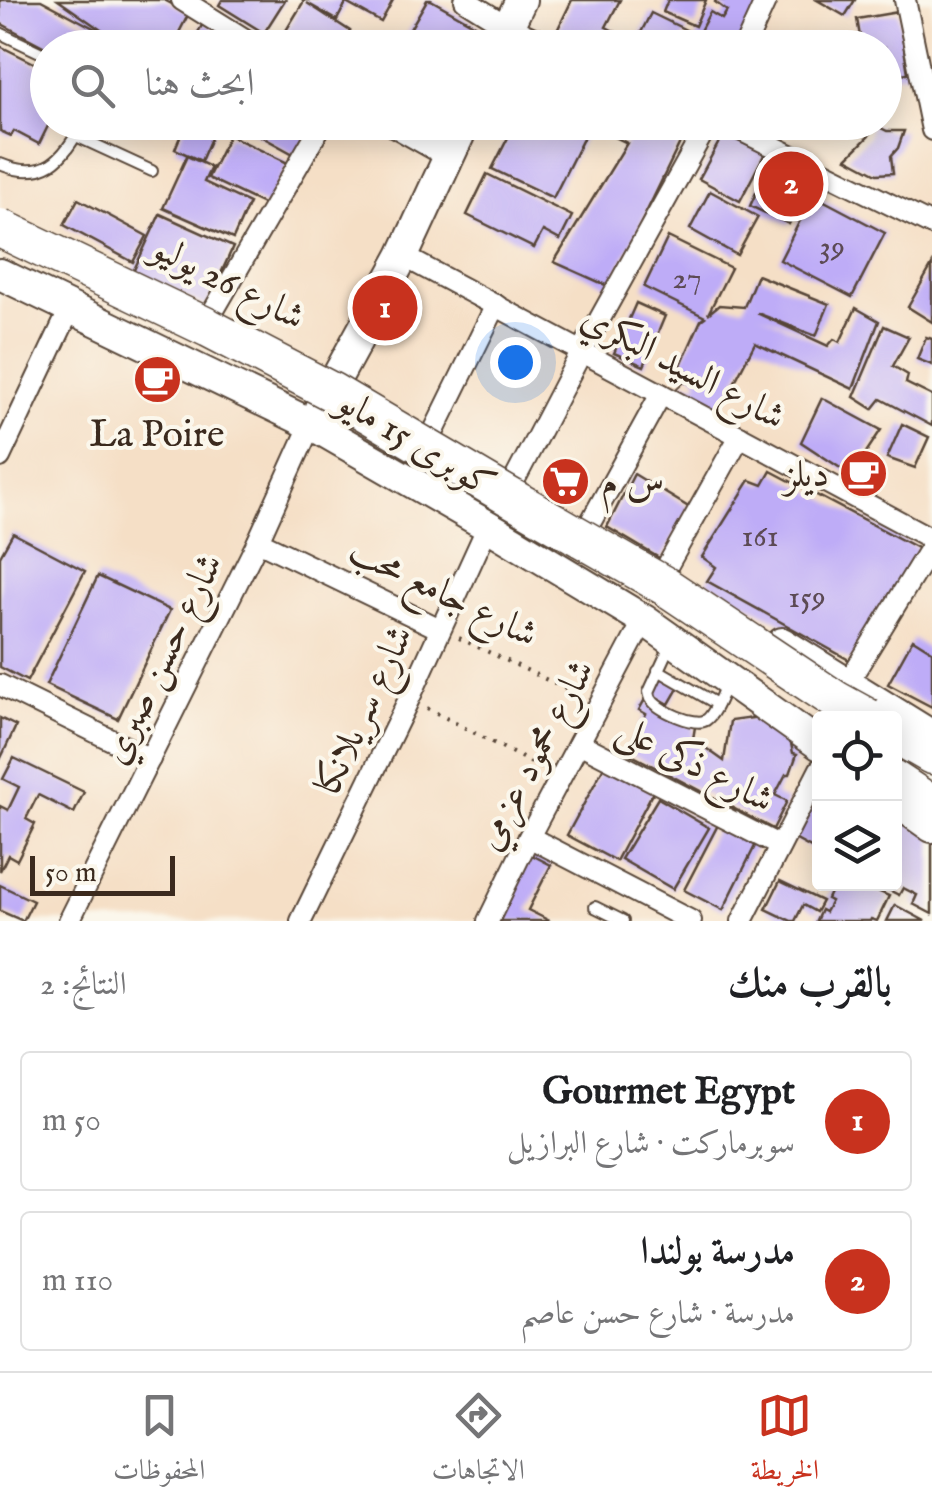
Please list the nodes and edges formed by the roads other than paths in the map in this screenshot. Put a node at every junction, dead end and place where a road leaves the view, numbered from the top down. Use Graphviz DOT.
graph roads {
  1 [pos="182,0"];
  2 [pos="465,0"];
  3 [pos="766,0"];
  4 [pos="904,0"];
  5 [pos="509,25"];
  6 [pos="230,30"];
  7 [pos="752,30"];
  8 [pos="0,33"];
  9 [pos="30,47"];
  10 [pos="932,130"];
  11 [pos="74,140"];
  12 [pos="84,140"];
  13 [pos="313,140"];
  14 [pos="418,140"];
  15 [pos="458,140"];
  16 [pos="698,140"];
  17 [pos="760,140"];
  18 [pos="450,158"];
  19 [pos="0,164"];
  20 [pos="152,172"];
  21 [pos="0,210"];
  22 [pos="932,225"];
  23 [pos="0,228"];
  24 [pos="0,252"];
  25 [pos="403,256"];
  26 [pos="0,274"];
  27 [pos="496,305"];
  28 [pos="70,309"];
  29 [pos="212,315"];
  30 [pos="582,351"];
  31 [pos="334,381"];
  32 [pos="661,394"];
  33 [pos="311,424"];
  34 [pos="432,434"];
  35 [pos="740,436"];
  36 [pos="0,456"];
  37 [pos="514,481"];
  38 [pos="589,525"];
  39 [pos="488,526"];
  40 [pos="258,541"];
  41 [pos="932,542"];
  42 [pos="666,570"];
  43 [pos="644,620"];
  44 [pos="440,629"];
  45 [pos="672,641"];
  46 [pos="658,670"];
  47 [pos="847,684"];
  48 [pos="0,685"];
  49 [pos="722,692"];
  50 [pos="855,711"];
  51 [pos="812,713"];
  52 [pos="932,736"];
  53 [pos="902,738"];
  54 [pos="812,741"];
  55 [pos="579,743"];
  56 [pos="932,755"];
  57 [pos="150,759"];
  58 [pos="902,769"];
  59 [pos="812,784"];
  60 [pos="902,785"];
  61 [pos="932,786"];
  62 [pos="895,801"];
  63 [pos="932,805"];
  64 [pos="932,827"];
  65 [pos="529,837"];
  66 [pos="780,846"];
  67 [pos="594,907"];
  68 [pos="68,921"];
  69 [pos="301,921"];
  70 [pos="488,921"];
  71 [pos="623,921"];
  72 [pos="691,921"];
  73 [pos="742,921"];
  1 -- 6 [label="street"];
  2 -- 5 [label="street"];
  3 -- 7 [label="street"];
  4 -- 10 [label="street"];
  8 -- 9 [label="lane"];
  11 -- 19 [label="lane"];
  12 -- 20 [label="lane"];
  13 -- 29 [label="street"];
  14 -- 18 [label="street"];
  15 -- 18 [label="street"];
  16 -- 30 [label="street"];
  17 -- 22 [label="street"];
  18 -- 25 [label="street"];
  21 -- 29 [label="street, شارع 26 يوليو"];
  23 -- 50 [label="highway, كوبرى 15 مايو, bridge"];
  24 -- 51 [label="highway, كوبرى 15 مايو"];
  25 -- 27 [label="street, شارع السيد البكري"];
  25 -- 31 [label="street"];
  26 -- 28 [label="street"];
  27 -- 30 [label="street, شارع السيد البكري"];
  27 -- 34 [label="street"];
  28 -- 33 [label="street"];
  28 -- 36 [label="street"];
  29 -- 31 [label="street, شارع 26 يوليو"];
  30 -- 32 [label="street, شارع السيد البكري"];
  30 -- 37 [label="street"];
  31 -- 33 [label="street"];
  31 -- 34 [label="street, شارع 26 يوليو"];
  32 -- 35 [label="street, شارع السيد البكري"];
  32 -- 38 [label="street"];
  33 -- 39 [label="street"];
  33 -- 40 [label="street, شارع حسن صبري"];
  34 -- 37 [label="street, شارع 26 يوليو"];
  35 -- 41 [label="street, شارع السيد البكري"];
  35 -- 42 [label="street"];
  37 -- 38 [label="street, شارع 26 يوليو"];
  38 -- 42 [label="street, شارع 26 يوليو"];
  39 -- 43 [label="street"];
  39 -- 44 [label="street, شارع سريلانكا"];
  40 -- 44 [label="street, شارع جامع محب"];
  40 -- 57 [label="street, شارع حسن صبري"];
  41 -- 47 [label="street"];
  42 -- 47 [label="street, شارع 26 يوليو"];
  43 -- 45 [label="street"];
  43 -- 55 [label="street, شارع محمود عزمي"];
  44 -- 69 [label="street, شارع سريلانكا"];
  45 -- 46 [label="lane"];
  45 -- 49 [label="street"];
  46 -- 49 [label="lane"];
  46 -- 49 [label="lane"];
  47 -- 52 [label="street, شارع 26 يوليو"];
  48 -- 57 [label="street"];
  49 -- 54 [label="street"];
  53 -- 56 [label="highway"];
  55 -- 65 [label="street, شارع محمود عزمي"];
  55 -- 66 [label="street, شارع ذكى على"];
  57 -- 68 [label="street, شارع حسن صبري"];
  58 -- 61 [label="highway"];
  59 -- 66 [label="street"];
  60 -- 63 [label="highway"];
  62 -- 64 [label="street"];
  65 -- 70 [label="street, شارع محمود عزمي"];
  65 -- 72 [label="street"];
  66 -- 73 [label="street"];
  67 -- 71 [label="lane"];
}
